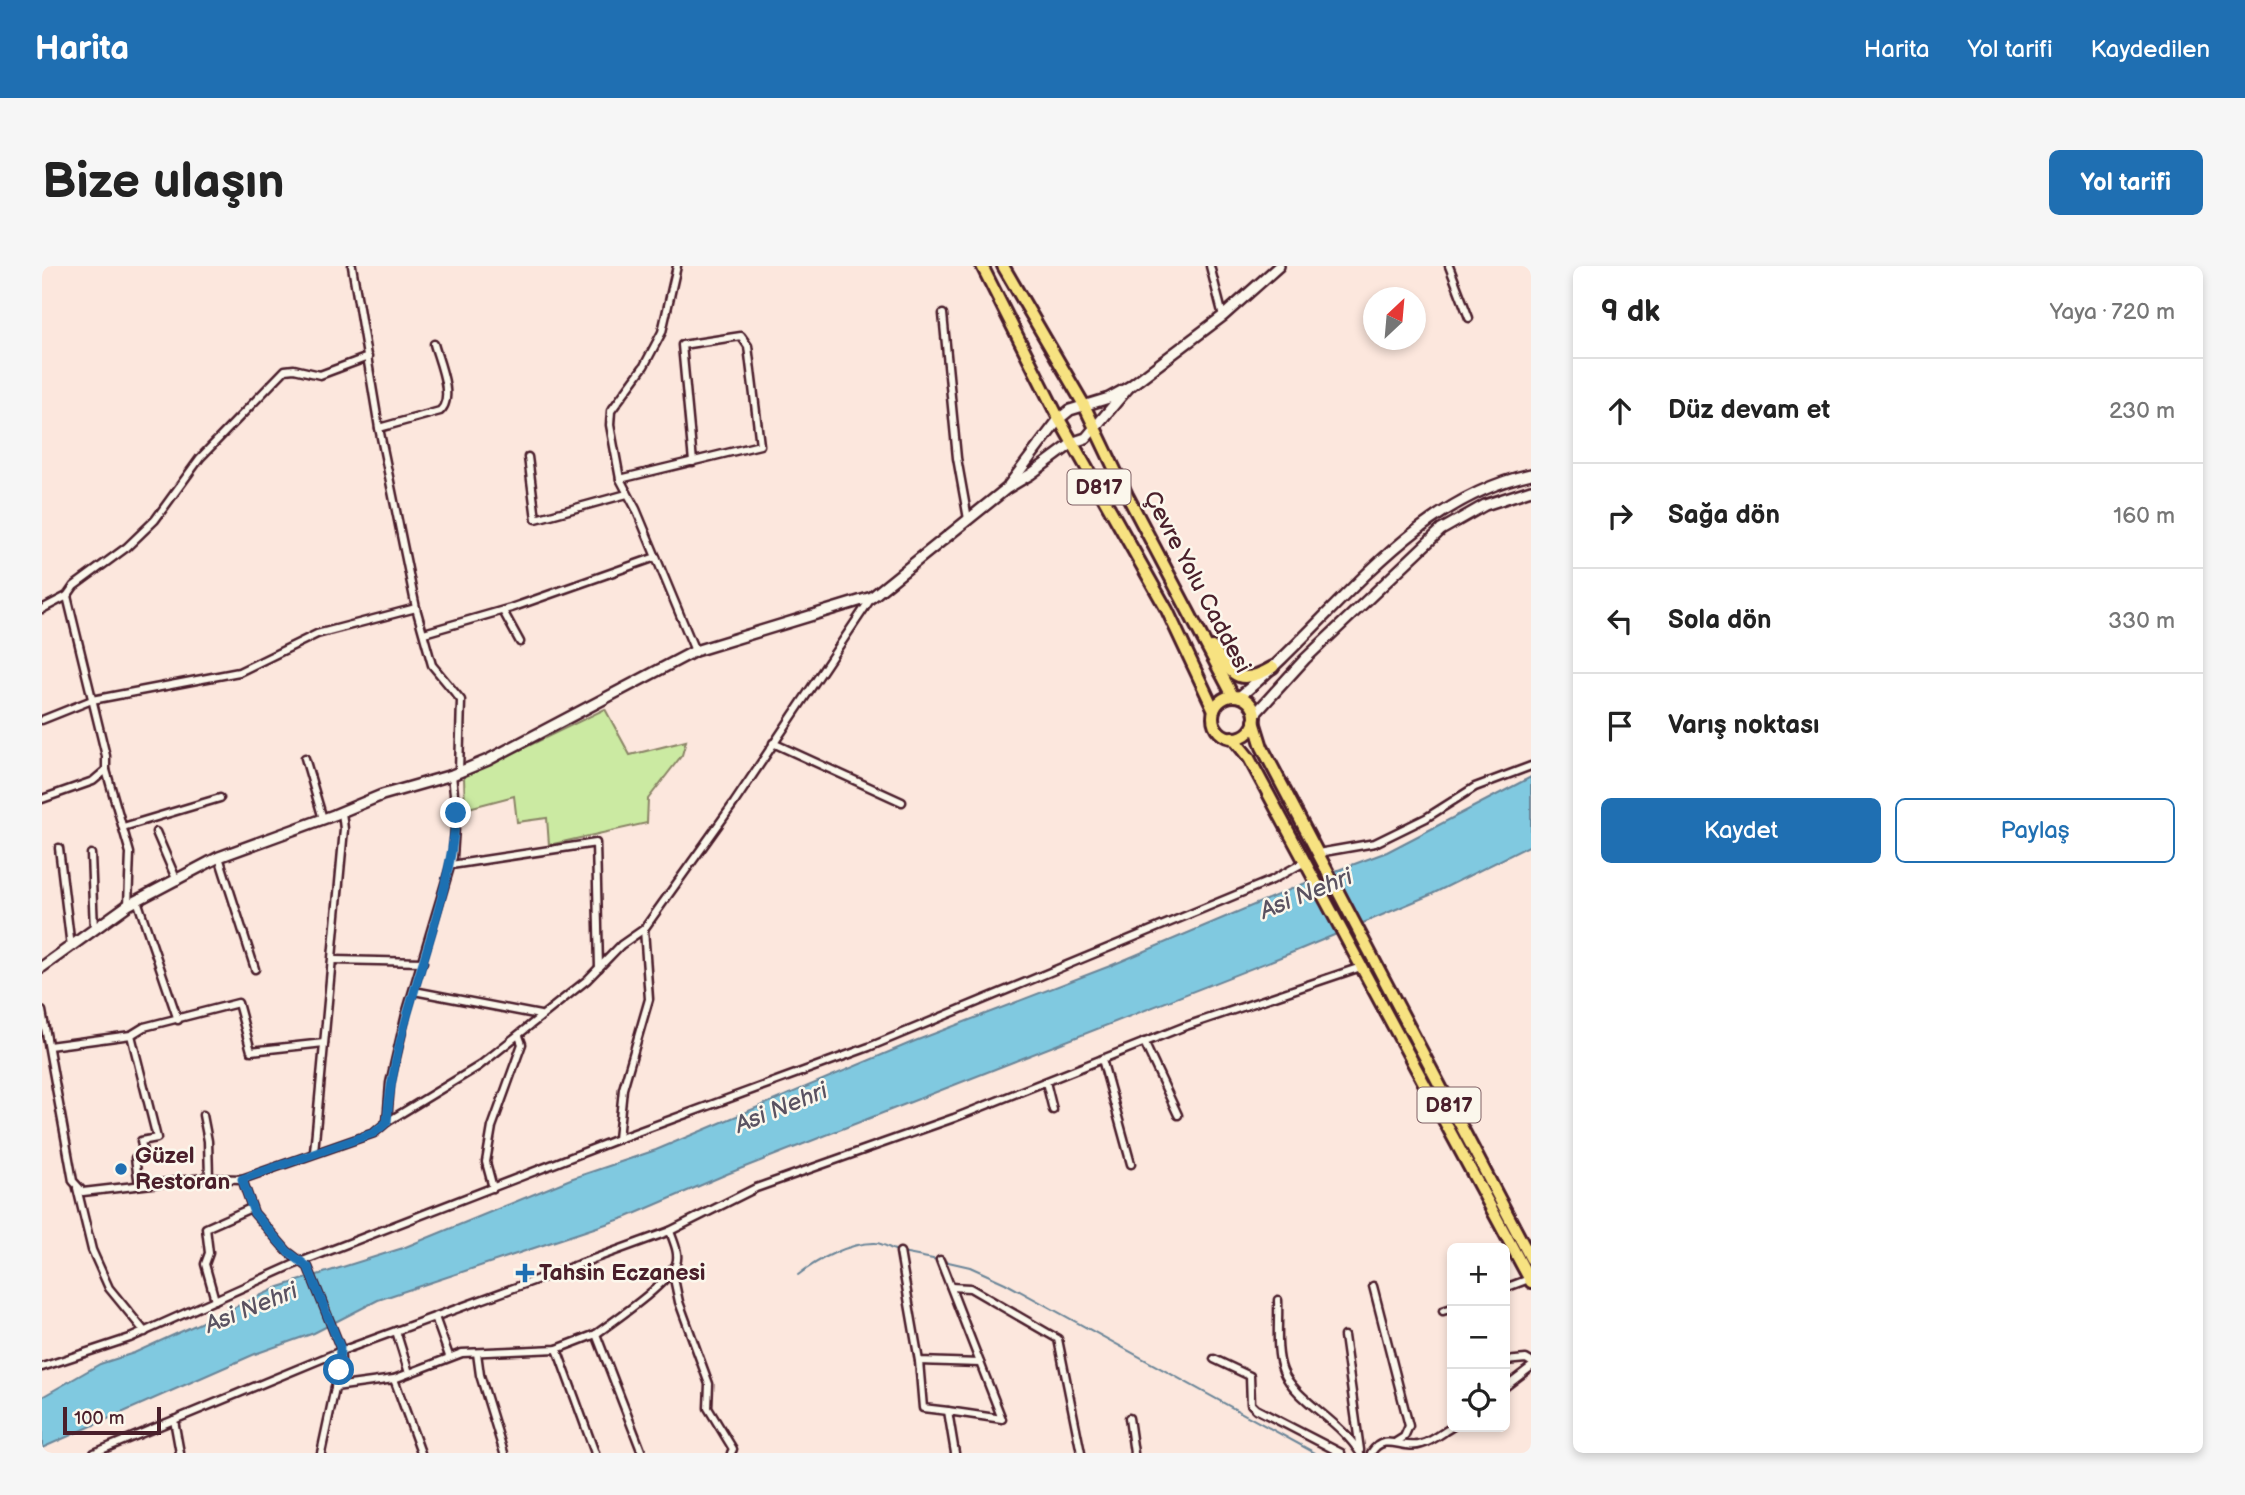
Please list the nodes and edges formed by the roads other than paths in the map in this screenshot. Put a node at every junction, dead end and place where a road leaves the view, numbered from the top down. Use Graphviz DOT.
graph roads {
  1 [pos="353,266"];
  2 [pos="677,266"];
  3 [pos="982,266"];
  4 [pos="1003,266"];
  5 [pos="1210,266"];
  6 [pos="1279,266"];
  7 [pos="1449,266"];
  8 [pos="943,314"];
  9 [pos="1223,316"];
  10 [pos="1469,318"];
  11 [pos="435,345"];
  12 [pos="368,357"];
  13 [pos="1129,387"];
  14 [pos="1084,405"];
  15 [pos="1059,419"];
  16 [pos="379,428"];
  17 [pos="1097,428"];
  18 [pos="1074,442"];
  19 [pos="528,457"];
  20 [pos="693,462"];
  21 [pos="1531,474"];
  22 [pos="620,479"];
  23 [pos="1006,489"];
  24 [pos="1531,490"];
  25 [pos="627,494"];
  26 [pos="968,519"];
  27 [pos="656,557"];
  28 [pos="67,596"];
  29 [pos="872,597"];
  30 [pos="416,608"];
  31 [pos="42,609"];
  32 [pos="503,611"];
  33 [pos="425,633"];
  34 [pos="1201,638"];
  35 [pos="520,642"];
  36 [pos="695,651"];
  37 [pos="1273,667"];
  38 [pos="1236,696"];
  39 [pos="92,700"];
  40 [pos="1214,710"];
  41 [pos="1254,718"];
  42 [pos="42,720"];
  43 [pos="1232,737"];
  44 [pos="773,743"];
  45 [pos="305,758"];
  46 [pos="1531,766"];
  47 [pos="106,770"];
  48 [pos="456,774"];
  49 [pos="220,798"];
  50 [pos="42,799"];
  51 [pos="902,802"];
  52 [pos="342,812"];
  53 [pos="323,819"];
  54 [pos="123,827"];
  55 [pos="156,832"];
  56 [pos="59,848"];
  57 [pos="91,854"];
  58 [pos="219,857"];
  59 [pos="1321,858"];
  60 [pos="451,865"];
  61 [pos="1305,866"];
  62 [pos="177,881"];
  63 [pos="133,902"];
  64 [pos="644,929"];
  65 [pos="94,930"];
  66 [pos="71,947"];
  67 [pos="334,960"];
  68 [pos="423,962"];
  69 [pos="1359,963"];
  70 [pos="42,967"];
  71 [pos="599,968"];
  72 [pos="255,969"];
  73 [pos="414,991"];
  74 [pos="42,1011"];
  75 [pos="540,1015"];
  76 [pos="178,1020"];
  77 [pos="131,1035"];
  78 [pos="519,1036"];
  79 [pos="1144,1042"];
  80 [pos="324,1043"];
  81 [pos="47,1048"];
  82 [pos="1102,1059"];
  83 [pos="1046,1082"];
  84 [pos="1054,1110"];
  85 [pos="203,1115"];
  86 [pos="1178,1115"];
  87 [pos="387,1122"];
  88 [pos="618,1139"];
  89 [pos="314,1152"];
  90 [pos="1131,1164"];
  91 [pos="209,1178"];
  92 [pos="242,1179"];
  93 [pos="139,1185"];
  94 [pos="77,1188"];
  95 [pos="493,1188"];
  96 [pos="251,1208"];
  97 [pos="670,1231"];
  98 [pos="900,1252"];
  99 [pos="1531,1259"];
  100 [pos="940,1260"];
  101 [pos="304,1265"];
  102 [pos="672,1269"];
  103 [pos="1530,1280"];
  104 [pos="1373,1286"];
  105 [pos="1510,1286"];
  106 [pos="951,1287"];
  107 [pos="215,1300"];
  108 [pos="1278,1300"];
  109 [pos="1447,1310"];
  110 [pos="1443,1311"];
  111 [pos="435,1317"];
  112 [pos="396,1331"];
  113 [pos="145,1332"];
  114 [pos="596,1334"];
  115 [pos="1344,1336"];
  116 [pos="557,1349"];
  117 [pos="341,1351"];
  118 [pos="477,1353"];
  119 [pos="449,1356"];
  120 [pos="1214,1359"];
  121 [pos="919,1361"];
  122 [pos="1510,1361"];
  123 [pos="980,1363"];
  124 [pos="1531,1364"];
  125 [pos="42,1367"];
  126 [pos="409,1373"];
  127 [pos="394,1379"];
  128 [pos="1510,1383"];
  129 [pos="335,1387"];
  130 [pos="948,1411"];
  131 [pos="1129,1418"];
  132 [pos="174,1419"];
  133 [pos="1447,1430"];
  134 [pos="118,1442"];
  135 [pos="1396,1442"];
  136 [pos="94,1453"];
  137 [pos="114,1453"];
  138 [pos="180,1453"];
  139 [pos="321,1453"];
  140 [pos="421,1453"];
  141 [pos="504,1453"];
  142 [pos="595,1453"];
  143 [pos="642,1453"];
  144 [pos="731,1453"];
  145 [pos="955,1453"];
  146 [pos="1081,1453"];
  147 [pos="1134,1453"];
  148 [pos="1341,1453"];
  149 [pos="1359,1453"];
  150 [pos="1371,1453"];
  1 -- 12 [label="street"];
  2 -- 22 [label="street"];
  3 -- 15 [label="highway, Çevre Yolu Caddesi / D817"];
  4 -- 14 [label="highway, Çevre Yolu Caddesi / D817"];
  5 -- 9 [label="street"];
  6 -- 9 [label="street"];
  7 -- 10 [label="street"];
  8 -- 26 [label="street"];
  9 -- 13 [label="street"];
  11 -- 16 [label="street"];
  12 -- 16 [label="street"];
  12 -- 28 [label="street"];
  13 -- 14 [label="street"];
  13 -- 17 [label="street"];
  14 -- 15 [label="street"];
  14 -- 17 [label="highway, Çevre Yolu Caddesi / D817"];
  15 -- 18 [label="highway, Çevre Yolu Caddesi / D817"];
  15 -- 23 [label="street"];
  16 -- 30 [label="street"];
  17 -- 18 [label="street"];
  17 -- 34 [label="highway, Çevre Yolu Caddesi / D817"];
  18 -- 23 [label="street"];
  18 -- 40 [label="highway, Çevre Yolu Caddesi / D817"];
  19 -- 25 [label="street"];
  20 -- 20 [label="street"];
  20 -- 22 [label="street"];
  21 -- 37 [label="street"];
  22 -- 25 [label="street"];
  23 -- 26 [label="street"];
  24 -- 41 [label="street"];
  25 -- 27 [label="street"];
  26 -- 29 [label="street"];
  27 -- 32 [label="street"];
  27 -- 36 [label="street"];
  28 -- 31 [label="street"];
  28 -- 39 [label="street"];
  29 -- 36 [label="street"];
  29 -- 44 [label="street"];
  30 -- 33 [label="street"];
  30 -- 39 [label="street"];
  32 -- 33 [label="street"];
  32 -- 35 [label="street"];
  33 -- 48 [label="street"];
  34 -- 37 [label="highway"];
  34 -- 38 [label="highway, Çevre Yolu Caddesi / D817"];
  36 -- 48 [label="street"];
  37 -- 38 [label="street"];
  38 -- 40 [label="highway, Çevre Yolu Caddesi"];
  38 -- 41 [label="highway, Çevre Yolu Caddesi / D817"];
  39 -- 42 [label="street"];
  39 -- 47 [label="street"];
  40 -- 43 [label="highway, Çevre Yolu Caddesi / D817"];
  41 -- 43 [label="highway"];
  41 -- 59 [label="highway, Çevre Yolu Caddesi / D817"];
  43 -- 61 [label="highway, Çevre Yolu Caddesi / D817"];
  44 -- 51 [label="street"];
  44 -- 64 [label="street"];
  45 -- 53 [label="street"];
  46 -- 59 [label="street"];
  47 -- 50 [label="street"];
  47 -- 54 [label="street"];
  48 -- 52 [label="street"];
  48 -- 60 [label="street"];
  49 -- 54 [label="street"];
  52 -- 53 [label="street"];
  52 -- 67 [label="street"];
  53 -- 58 [label="street"];
  54 -- 63 [label="street"];
  55 -- 62 [label="street"];
  56 -- 66 [label="street"];
  57 -- 65 [label="street"];
  58 -- 62 [label="street"];
  58 -- 72 [label="street"];
  59 -- 99 [label="highway, Çevre Yolu Caddesi / D817"];
  60 -- 68 [label="street"];
  60 -- 71 [label="street"];
  61 -- 69 [label="highway, Çevre Yolu Caddesi / D817"];
  61 -- 88 [label="street"];
  62 -- 63 [label="street"];
  63 -- 65 [label="street"];
  63 -- 76 [label="street"];
  64 -- 71 [label="street"];
  64 -- 88 [label="street"];
  65 -- 66 [label="street"];
  66 -- 70 [label="street"];
  67 -- 68 [label="street"];
  67 -- 80 [label="street"];
  68 -- 73 [label="street"];
  69 -- 79 [label="street"];
  69 -- 103 [label="highway, Çevre Yolu Caddesi / D817"];
  71 -- 75 [label="street"];
  73 -- 75 [label="street"];
  73 -- 87 [label="street"];
  74 -- 81 [label="street"];
  75 -- 78 [label="street"];
  76 -- 77 [label="street"];
  76 -- 80 [label="street"];
  77 -- 81 [label="street"];
  77 -- 93 [label="street"];
  78 -- 87 [label="street"];
  78 -- 95 [label="street"];
  79 -- 82 [label="street"];
  79 -- 86 [label="street"];
  80 -- 89 [label="street"];
  81 -- 94 [label="street"];
  82 -- 83 [label="street"];
  82 -- 90 [label="street"];
  83 -- 84 [label="street"];
  83 -- 97 [label="street"];
  85 -- 91 [label="street"];
  87 -- 89 [label="street"];
  88 -- 95 [label="street"];
  89 -- 92 [label="street"];
  91 -- 92 [label="street"];
  91 -- 93 [label="street"];
  92 -- 96 [label="street"];
  93 -- 94 [label="street"];
  94 -- 113 [label="street"];
  95 -- 101 [label="street"];
  96 -- 101 [label="street"];
  96 -- 107 [label="street"];
  97 -- 102 [label="street"];
  97 -- 111 [label="street"];
  98 -- 121 [label="street"];
  100 -- 106 [label="street"];
  101 -- 107 [label="street"];
  101 -- 117 [label="street"];
  102 -- 114 [label="street"];
  102 -- 144 [label="street"];
  103 -- 105 [label="street"];
  104 -- 135 [label="street"];
  106 -- 123 [label="street"];
  106 -- 146 [label="street"];
  107 -- 113 [label="street"];
  108 -- 149 [label="street"];
  109 -- 110 [label="street"];
  111 -- 112 [label="street"];
  111 -- 119 [label="street"];
  112 -- 117 [label="street"];
  112 -- 126 [label="street"];
  113 -- 125 [label="street"];
  114 -- 116 [label="street"];
  114 -- 143 [label="street"];
  115 -- 149 [label="street"];
  116 -- 118 [label="street"];
  116 -- 142 [label="street"];
  117 -- 129 [label="street"];
  117 -- 132 [label="street"];
  118 -- 119 [label="street"];
  118 -- 141 [label="street"];
  119 -- 126 [label="street"];
  120 -- 148 [label="street"];
  121 -- 123 [label="street"];
  121 -- 130 [label="street"];
  122 -- 124 [label="street"];
  123 -- 130 [label="street"];
  124 -- 128 [label="street"];
  126 -- 127 [label="street"];
  127 -- 129 [label="street"];
  127 -- 140 [label="street"];
  129 -- 139 [label="street"];
  130 -- 145 [label="street"];
  131 -- 147 [label="street"];
  132 -- 134 [label="street"];
  132 -- 138 [label="street"];
  133 -- 135 [label="street"];
  134 -- 136 [label="street"];
  134 -- 137 [label="street"];
  135 -- 150 [label="street"];
}
